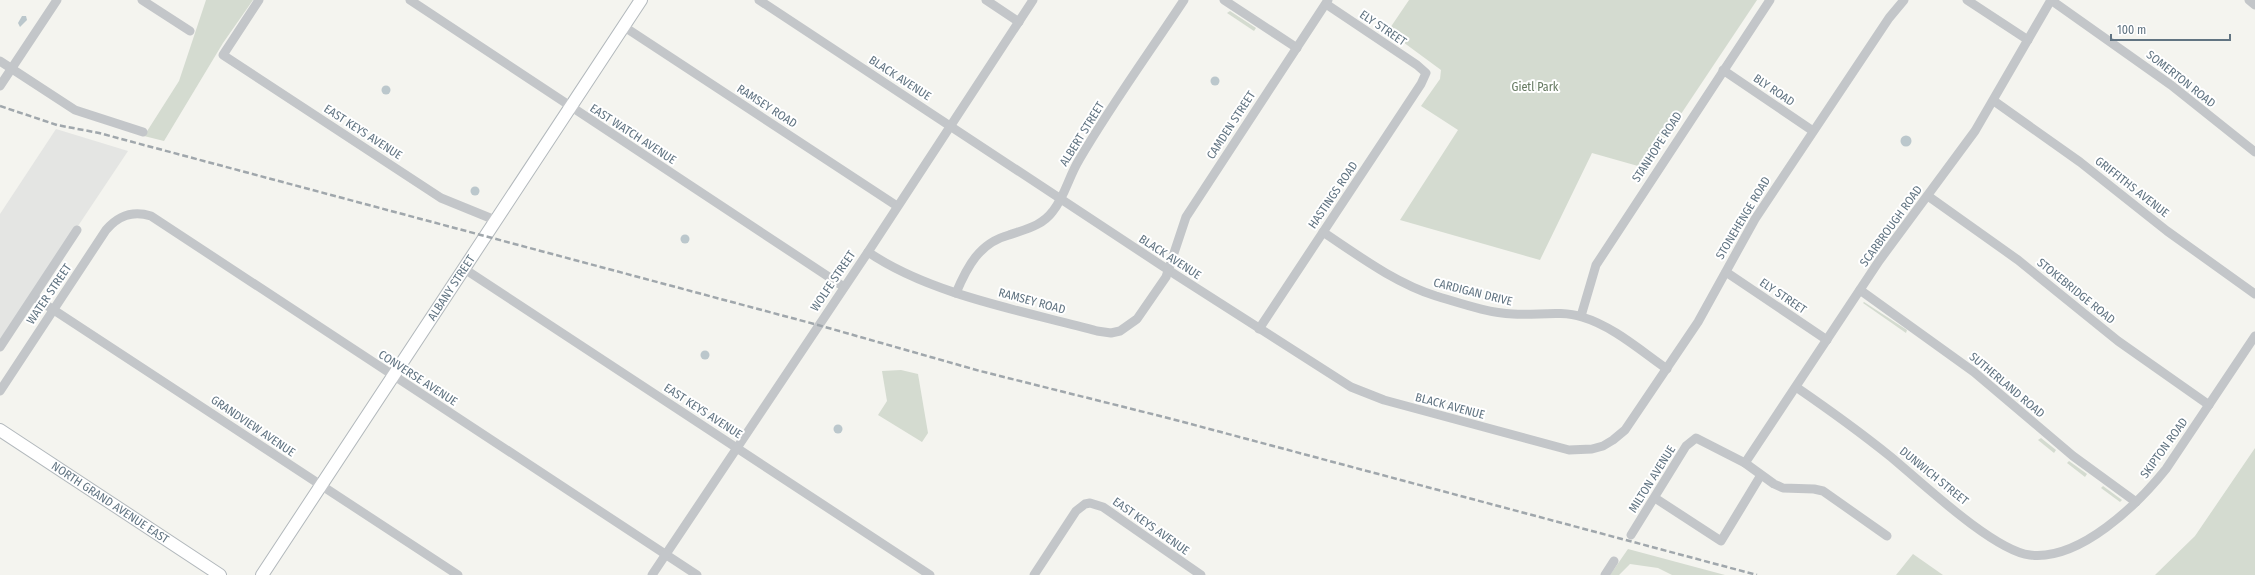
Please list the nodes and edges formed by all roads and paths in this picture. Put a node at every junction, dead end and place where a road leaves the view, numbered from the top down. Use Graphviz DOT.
graph roads {
  1 [pos="57,0"];
  2 [pos="142,0"];
  3 [pos="259,0"];
  4 [pos="410,0"];
  5 [pos="641,0"];
  6 [pos="759,0"];
  7 [pos="986,0"];
  8 [pos="1033,0"];
  9 [pos="1184,0"];
  10 [pos="1224,0"];
  11 [pos="1770,0"];
  12 [pos="1904,0"];
  13 [pos="1967,0"];
  14 [pos="2051,0"];
  15 [pos="2249,0"];
  16 [pos="1327,2"];
  17 [pos="2255,5"];
  18 [pos="1019,22"];
  19 [pos="623,26"];
  20 [pos="190,31"];
  21 [pos="2028,40"];
  22 [pos="1297,48"];
  23 [pos="0,61"];
  24 [pos="12,68"];
  25 [pos="1723,70"];
  26 [pos="1426,73"];
  27 [pos="0,86"];
  28 [pos="1994,101"];
  29 [pos="570,107"];
  30 [pos="949,126"];
  31 [pos="1813,131"];
  32 [pos="143,132"];
  33 [pos="2255,152"];
  34 [pos="1928,196"];
  35 [pos="1061,199"];
  36 [pos="897,206"];
  37 [pos="124,215"];
  38 [pos="495,220"];
  39 [pos="77,230"];
  40 [pos="1323,232"];
  41 [pos="868,252"];
  42 [pos="463,268"];
  43 [pos="1168,270"];
  44 [pos="1726,272"];
  45 [pos="844,287"];
  46 [pos="1860,290"];
  47 [pos="956,293"];
  48 [pos="2255,294"];
  49 [pos="34,297"];
  50 [pos="53,310"];
  51 [pos="1581,316"];
  52 [pos="1259,329"];
  53 [pos="2255,336"];
  54 [pos="1827,340"];
  55 [pos="0,347"];
  56 [pos="1667,369"];
  57 [pos="392,376"];
  58 [pos="1796,387"];
  59 [pos="0,391"];
  60 [pos="2209,405"];
  61 [pos="0,430"];
  62 [pos="1603,446"];
  63 [pos="737,448"];
  64 [pos="1745,463"];
  65 [pos="1761,475"];
  66 [pos="321,485"];
  67 [pos="1655,498"];
  68 [pos="2136,502"];
  69 [pos="1631,534"];
  70 [pos="1887,536"];
  71 [pos="2066,549"];
  72 [pos="665,554"];
  73 [pos="1614,561"];
  74 [pos="220,575"];
  75 [pos="262,575"];
  76 [pos="458,575"];
  77 [pos="652,575"];
  78 [pos="697,575"];
  79 [pos="930,575"];
  80 [pos="1034,575"];
  81 [pos="1201,575"];
  82 [pos="1605,575"];
  1 -- 24 [label="street"];
  2 -- 20 [label="street"];
  3 -- 38 [label="street, EAST KEYS AVENUE"];
  4 -- 29 [label="street, EAST WATCH AVENUE"];
  5 -- 19 [label="street, ALBANY STREET"];
  6 -- 30 [label="street, BLACK AVENUE"];
  7 -- 18 [label="street"];
  8 -- 18 [label="street, WOLFE STREET"];
  9 -- 35 [label="street, ALBERT STREET"];
  10 -- 22 [label="street"];
  11 -- 25 [label="street, STANHOPE ROAD"];
  12 -- 31 [label="street, STONEHENGE ROAD"];
  13 -- 21 [label="street"];
  14 -- 21 [label="street, SCARBROUGH ROAD"];
  14 -- 33 [label="street, SOMERTON ROAD"];
  15 -- 17 [label="street"];
  16 -- 22 [label="street, CAMDEN STREET"];
  16 -- 26 [label="street, ELY STREET"];
  18 -- 30 [label="street, WOLFE STREET"];
  19 -- 29 [label="street, ALBANY STREET"];
  19 -- 36 [label="street, RAMSEY ROAD"];
  21 -- 28 [label="street, SCARBROUGH ROAD"];
  22 -- 43 [label="street, CAMDEN STREET"];
  23 -- 24 [label="street"];
  24 -- 27 [label="street"];
  24 -- 32 [label="street"];
  25 -- 31 [label="street, BLY ROAD"];
  25 -- 51 [label="street, STANHOPE ROAD"];
  26 -- 40 [label="street, HASTINGS ROAD"];
  28 -- 34 [label="street, SCARBROUGH ROAD"];
  28 -- 48 [label="street, GRIFFITHS AVENUE"];
  29 -- 38 [label="street, ALBANY STREET"];
  29 -- 45 [label="street, EAST WATCH AVENUE"];
  30 -- 35 [label="street, BLACK AVENUE"];
  30 -- 36 [label="street, WOLFE STREET"];
  31 -- 44 [label="street, STONEHENGE ROAD"];
  34 -- 46 [label="street, SCARBROUGH ROAD"];
  34 -- 60 [label="street, STOKEBRIDGE ROAD"];
  35 -- 43 [label="street, BLACK AVENUE"];
  35 -- 47 [label="street, ALBERT STREET"];
  36 -- 41 [label="street, WOLFE STREET"];
  37 -- 50 [label="street, WATER STREET"];
  37 -- 57 [label="street, CONVERSE AVENUE"];
  38 -- 42 [label="street, ALBANY STREET"];
  39 -- 49 [label="street"];
  40 -- 51 [label="street, CARDIGAN DRIVE"];
  40 -- 52 [label="street, HASTINGS ROAD"];
  41 -- 45 [label="street, WOLFE STREET"];
  41 -- 47 [label="street, RAMSEY ROAD"];
  42 -- 57 [label="street, ALBANY STREET"];
  42 -- 63 [label="street, EAST KEYS AVENUE"];
  43 -- 47 [label="street, RAMSEY ROAD"];
  43 -- 52 [label="street, BLACK AVENUE"];
  44 -- 54 [label="street, ELY STREET"];
  44 -- 56 [label="street, STONEHENGE ROAD"];
  45 -- 63 [label="street, WOLFE STREET"];
  46 -- 54 [label="street, SCARBROUGH ROAD"];
  46 -- 68 [label="street, SUTHERLAND ROAD"];
  49 -- 50 [label="street, GRANDVIEW AVENUE"];
  49 -- 55 [label="street"];
  50 -- 59 [label="street, WATER STREET"];
  50 -- 66 [label="street, GRANDVIEW AVENUE"];
  51 -- 56 [label="street, CARDIGAN DRIVE"];
  52 -- 62 [label="street, BLACK AVENUE"];
  53 -- 60 [label="street, SKIPTON ROAD"];
  54 -- 58 [label="street, SCARBROUGH ROAD"];
  56 -- 62 [label="street, STONEHENGE ROAD"];
  57 -- 66 [label="street, ALBANY STREET"];
  57 -- 72 [label="street, CONVERSE AVENUE"];
  58 -- 64 [label="street, SCARBROUGH ROAD"];
  58 -- 71 [label="street, DUNWICH STREET"];
  60 -- 68 [label="street, SKIPTON ROAD"];
  61 -- 74 [label="street, NORTH GRAND AVENUE EAST"];
  63 -- 72 [label="street, WOLFE STREET"];
  63 -- 79 [label="street, EAST KEYS AVENUE"];
  64 -- 65 [label="street"];
  64 -- 67 [label="street, MILTON AVENUE"];
  65 -- 67 [label="street"];
  65 -- 70 [label="street"];
  66 -- 75 [label="street, ALBANY STREET"];
  66 -- 76 [label="street, GRANDVIEW AVENUE"];
  67 -- 69 [label="street, MILTON AVENUE"];
  68 -- 71 [label="street, SKIPTON ROAD"];
  72 -- 77 [label="street, WOLFE STREET"];
  72 -- 78 [label="street, CONVERSE AVENUE"];
  73 -- 82 [label="street"];
  80 -- 81 [label="street, EAST KEYS AVENUE"];
}
